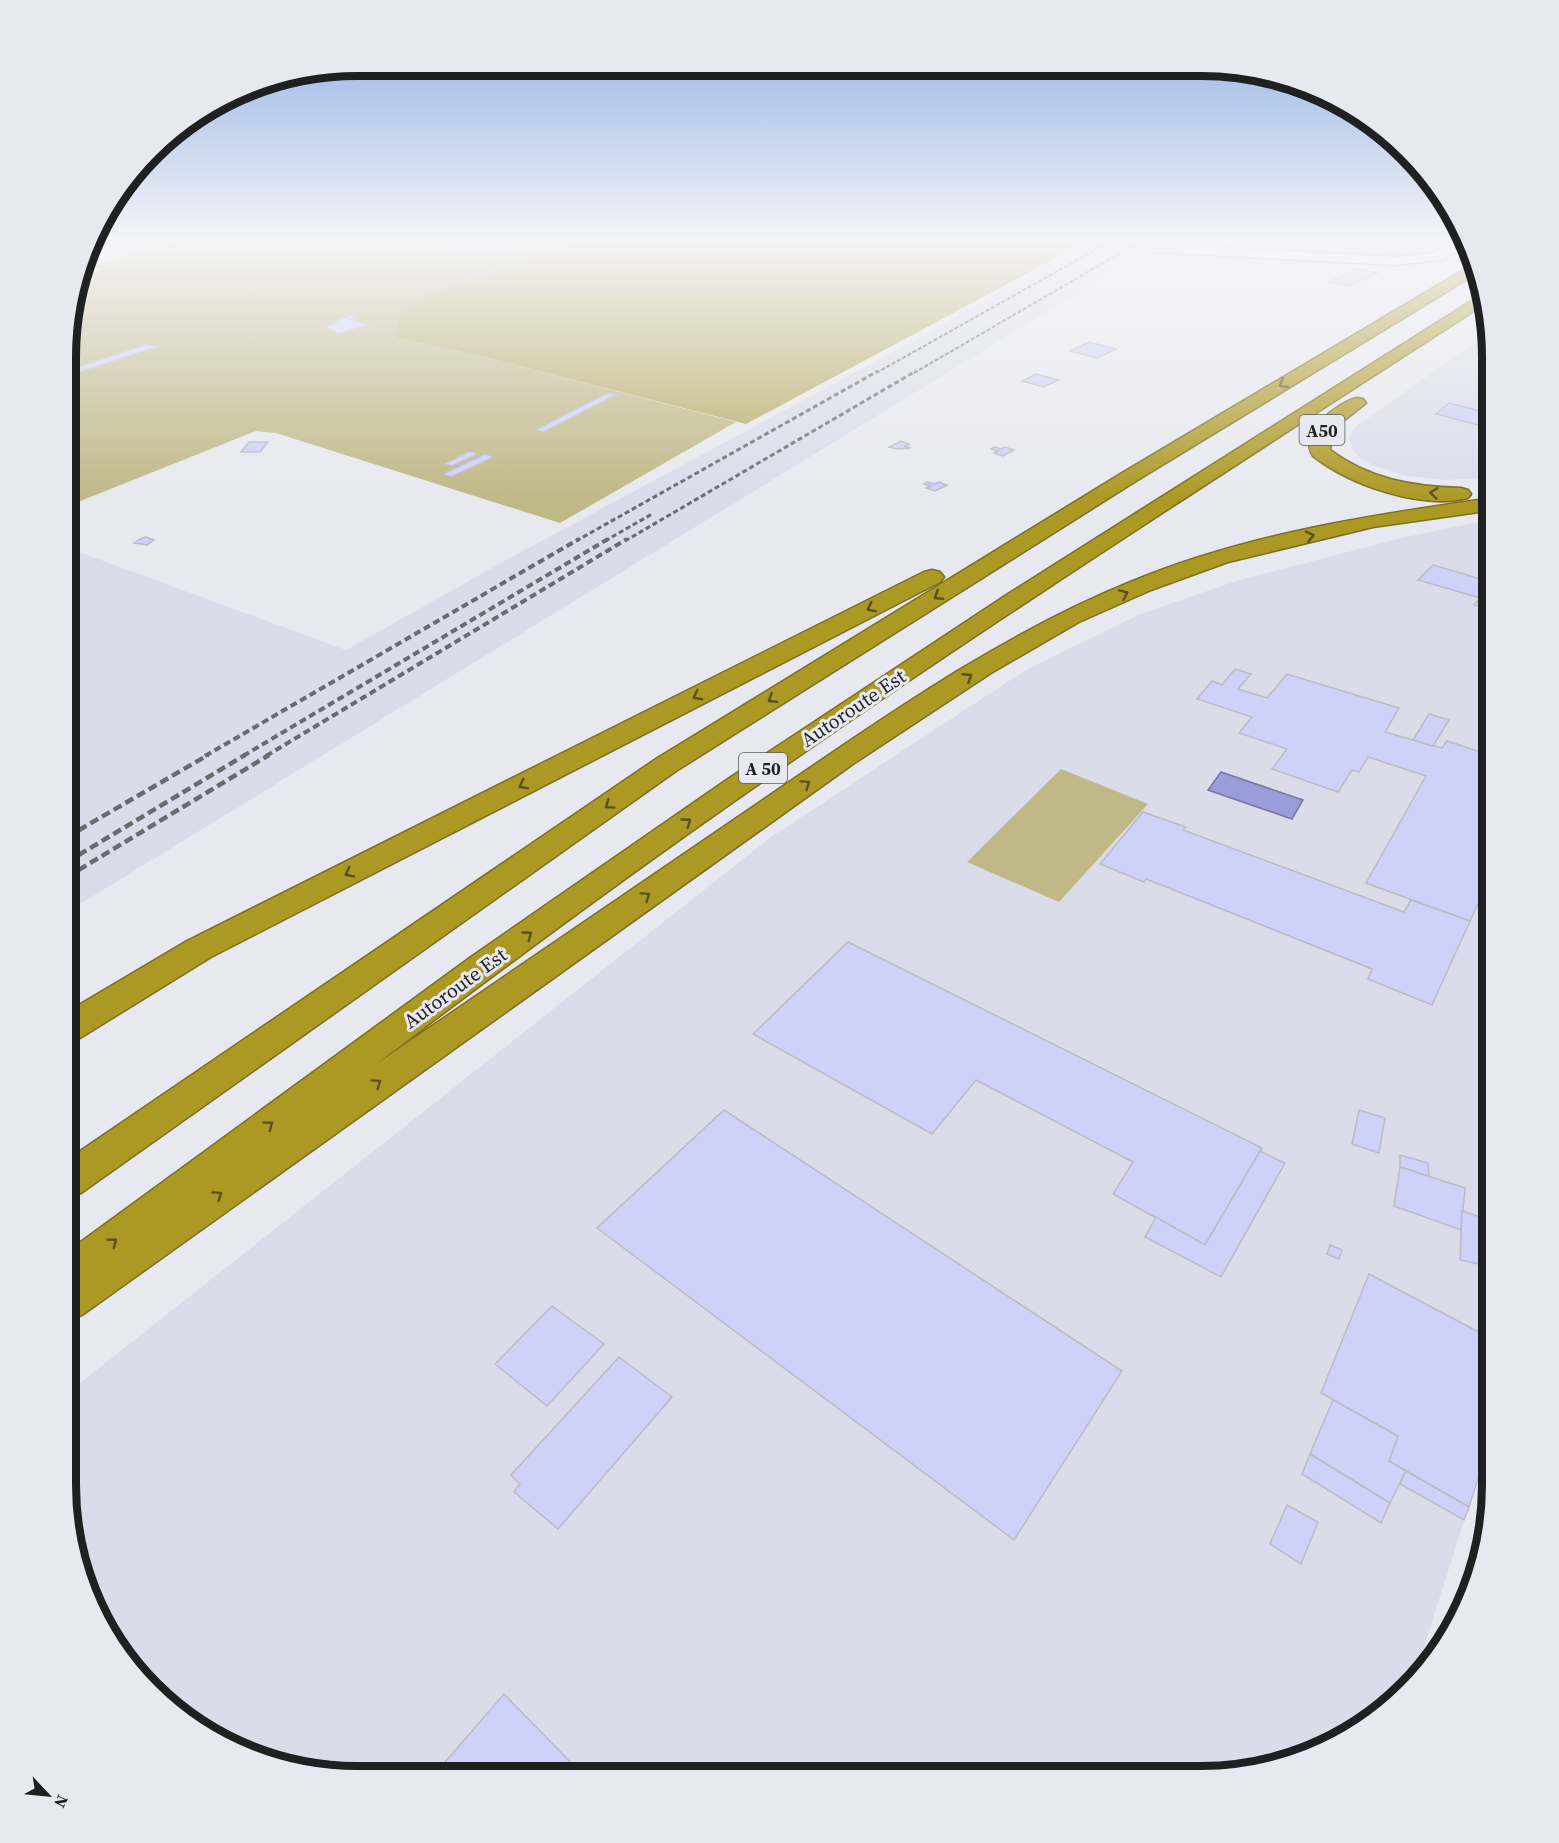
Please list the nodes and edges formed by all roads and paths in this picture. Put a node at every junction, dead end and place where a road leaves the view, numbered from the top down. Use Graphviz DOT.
graph roads {
  1 [pos="1378,327"];
  2 [pos="1438,327"];
  3 [pos="1460,327"];
  4 [pos="1129,477"];
  5 [pos="1482,493"];
  6 [pos="1482,506"];
  7 [pos="76,1024"];
  8 [pos="76,1175"];
  9 [pos="76,1270"];
  10 [pos="76,1294"];
  1 -- 4 [label="highway, A 50, one-way"];
  9 -- 2 [label="highway, Autoroute Est / A 50, one-way"];
  5 -- 3 [label="highway, A50, one-way"];
  4 -- 7 [label="highway, one-way"];
  4 -- 8 [label="highway, A 50, one-way"];
  10 -- 6 [label="highway, one-way"];
}
